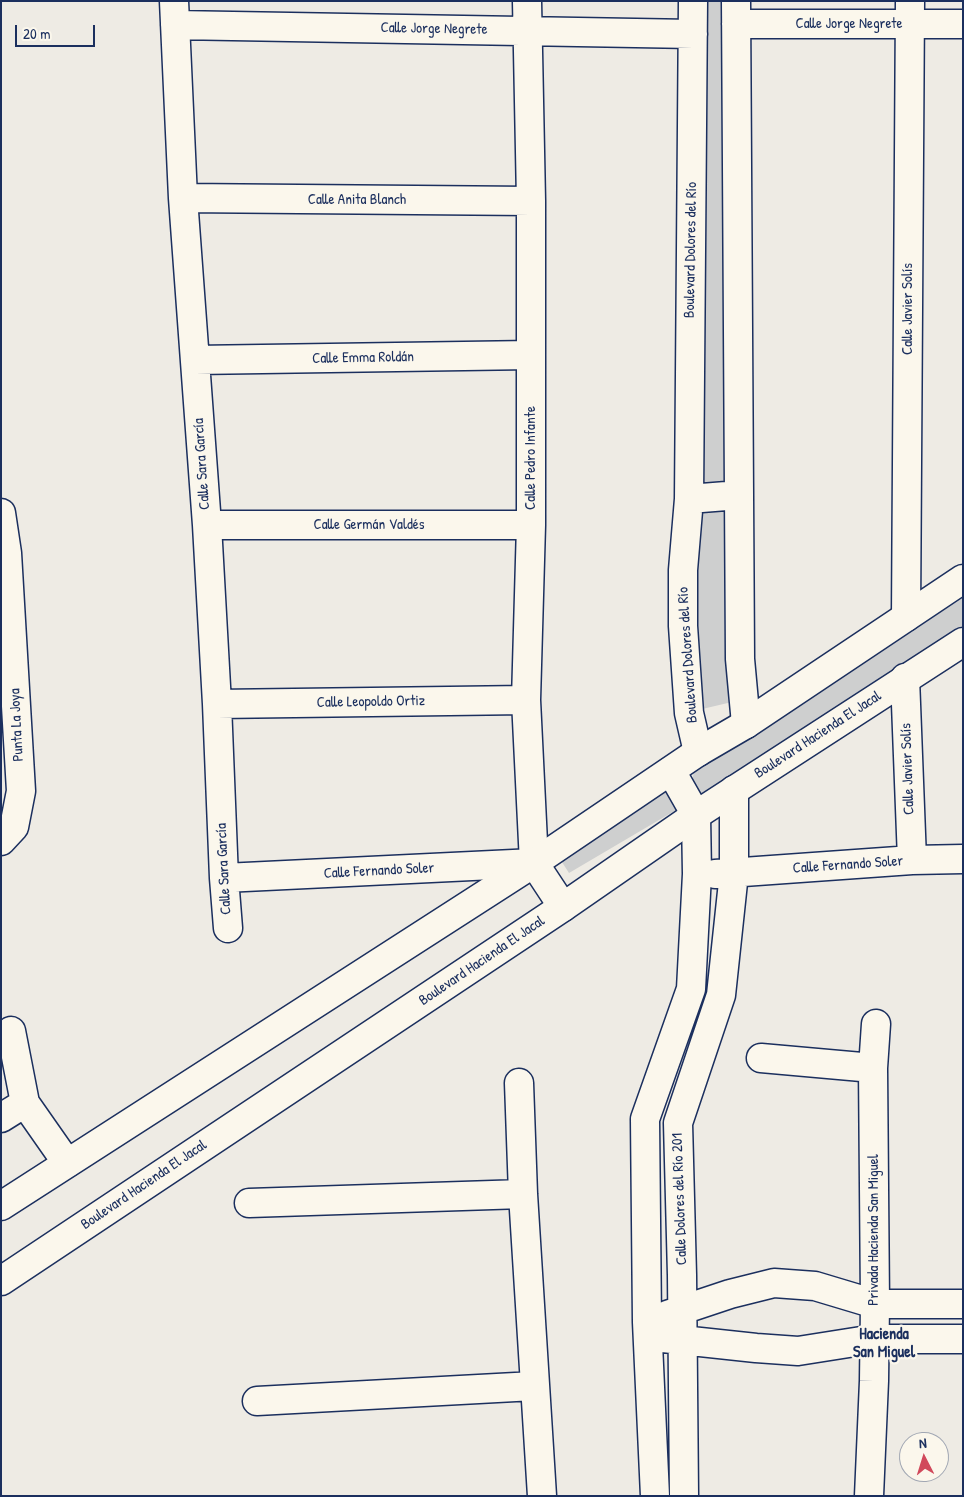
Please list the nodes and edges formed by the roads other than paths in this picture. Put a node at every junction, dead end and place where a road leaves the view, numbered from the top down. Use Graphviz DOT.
graph roads {
  1 [pos="527,1"];
  2 [pos="693,1"];
  3 [pos="910,12"];
  4 [pos="174,13"];
  5 [pos="736,13"];
  6 [pos="963,24"];
  7 [pos="527,31"];
  8 [pos="693,34"];
  9 [pos="183,198"];
  10 [pos="531,201"];
  11 [pos="532,355"];
  12 [pos="195,360"];
  13 [pos="739,495"];
  14 [pos="689,499"];
  15 [pos="1,514"];
  16 [pos="207,525"];
  17 [pos="531,525"];
  18 [pos="963,579"];
  19 [pos="906,617"];
  20 [pos="963,642"];
  21 [pos="905,678"];
  22 [pos="526,700"];
  23 [pos="217,704"];
  24 [pos="746,724"];
  25 [pos="698,752"];
  26 [pos="671,771"];
  27 [pos="734,790"];
  28 [pos="696,815"];
  29 [pos="1,841"];
  30 [pos="963,859"];
  31 [pos="912,860"];
  32 [pos="534,864"];
  33 [pos="734,873"];
  34 [pos="697,874"];
  35 [pos="224,878"];
  36 [pos="563,907"];
  37 [pos="228,928"];
  38 [pos="876,1024"];
  39 [pos="11,1031"];
  40 [pos="761,1058"];
  41 [pos="873,1068"];
  42 [pos="519,1083"];
  43 [pos="25,1103"];
  44 [pos="1,1118"];
  45 [pos="67,1163"];
  46 [pos="523,1194"];
  47 [pos="249,1202"];
  48 [pos="1,1206"];
  49 [pos="1,1281"];
  50 [pos="875,1304"];
  51 [pos="963,1304"];
  52 [pos="682,1310"];
  53 [pos="647,1329"];
  54 [pos="682,1339"];
  55 [pos="874,1339"];
  56 [pos="963,1339"];
  57 [pos="534,1386"];
  58 [pos="257,1401"];
  59 [pos="542,1496"];
  60 [pos="655,1496"];
  61 [pos="684,1496"];
  62 [pos="870,1496"];
  1 -- 7 [label="street, Calle Pedro Infante"];
  2 -- 8 [label="street, Boulevard Dolores del Río"];
  3 -- 5 [label="street, Calle Jorge Negrete"];
  3 -- 6 [label="street, Calle Jorge Negrete"];
  3 -- 19 [label="street, Calle Javier Solís"];
  4 -- 7 [label="street, Calle Jorge Negrete"];
  4 -- 9 [label="street, Calle Sara García"];
  5 -- 13 [label="street"];
  7 -- 8 [label="street, Calle Jorge Negrete"];
  7 -- 10 [label="street, Calle Pedro Infante"];
  8 -- 14 [label="street, Boulevard Dolores del Río"];
  9 -- 10 [label="street, Calle Anita Blanch"];
  9 -- 12 [label="street, Calle Sara García"];
  10 -- 11 [label="street, Calle Pedro Infante"];
  11 -- 12 [label="street, Calle Emma Roldán"];
  11 -- 17 [label="street, Calle Pedro Infante"];
  12 -- 16 [label="street, Calle Sara García"];
  13 -- 14 [label="street"];
  13 -- 24 [label="street"];
  14 -- 25 [label="street, Boulevard Dolores del Río"];
  15 -- 29 [label="street, Punta La Joya"];
  16 -- 17 [label="street, Calle Germán Valdés"];
  16 -- 23 [label="street, Calle Sara García"];
  17 -- 22 [label="street, Calle Pedro Infante"];
  18 -- 19 [label="street"];
  19 -- 24 [label="street"];
  20 -- 21 [label="street, Boulevard Hacienda El Jacal"];
  21 -- 27 [label="street, Boulevard Hacienda El Jacal"];
  21 -- 31 [label="street, Calle Javier Solís"];
  22 -- 23 [label="street, Calle Leopoldo Ortiz"];
  22 -- 32 [label="street, Calle Pedro Infante"];
  23 -- 35 [label="street, Calle Sara García"];
  24 -- 25 [label="street"];
  25 -- 26 [label="street"];
  26 -- 28 [label="street"];
  26 -- 32 [label="street"];
  27 -- 28 [label="street, Boulevard Hacienda El Jacal"];
  27 -- 33 [label="street, Calle Dolores del Río 201"];
  28 -- 34 [label="street"];
  28 -- 36 [label="street, Boulevard Hacienda El Jacal"];
  30 -- 31 [label="street, Calle Fernando Soler"];
  31 -- 33 [label="street, Calle Fernando Soler"];
  32 -- 35 [label="street, Calle Fernando Soler"];
  32 -- 36 [label="street"];
  32 -- 45 [label="street"];
  33 -- 34 [label="street, Calle Fernando Soler"];
  33 -- 52 [label="street, Calle Dolores del Río 201"];
  34 -- 53 [label="street"];
  35 -- 37 [label="street, Calle Sara García"];
  36 -- 49 [label="street, Boulevard Hacienda El Jacal"];
  38 -- 41 [label="street, Privada Hacienda San Miguel"];
  39 -- 43 [label="street"];
  40 -- 41 [label="street"];
  41 -- 50 [label="street, Privada Hacienda San Miguel"];
  42 -- 46 [label="street"];
  43 -- 44 [label="street"];
  43 -- 45 [label="street"];
  45 -- 48 [label="street"];
  46 -- 47 [label="street"];
  46 -- 57 [label="street"];
  50 -- 51 [label="street"];
  50 -- 52 [label="street"];
  50 -- 55 [label="street, Privada Hacienda San Miguel"];
  52 -- 53 [label="street"];
  52 -- 54 [label="street, Calle Dolores del Río 201"];
  53 -- 54 [label="street"];
  53 -- 60 [label="street"];
  54 -- 55 [label="street"];
  54 -- 61 [label="street, Calle Dolores del Río 201"];
  55 -- 56 [label="street"];
  55 -- 62 [label="street, Privada Hacienda San Miguel"];
  57 -- 58 [label="street"];
  57 -- 59 [label="street"];
}
